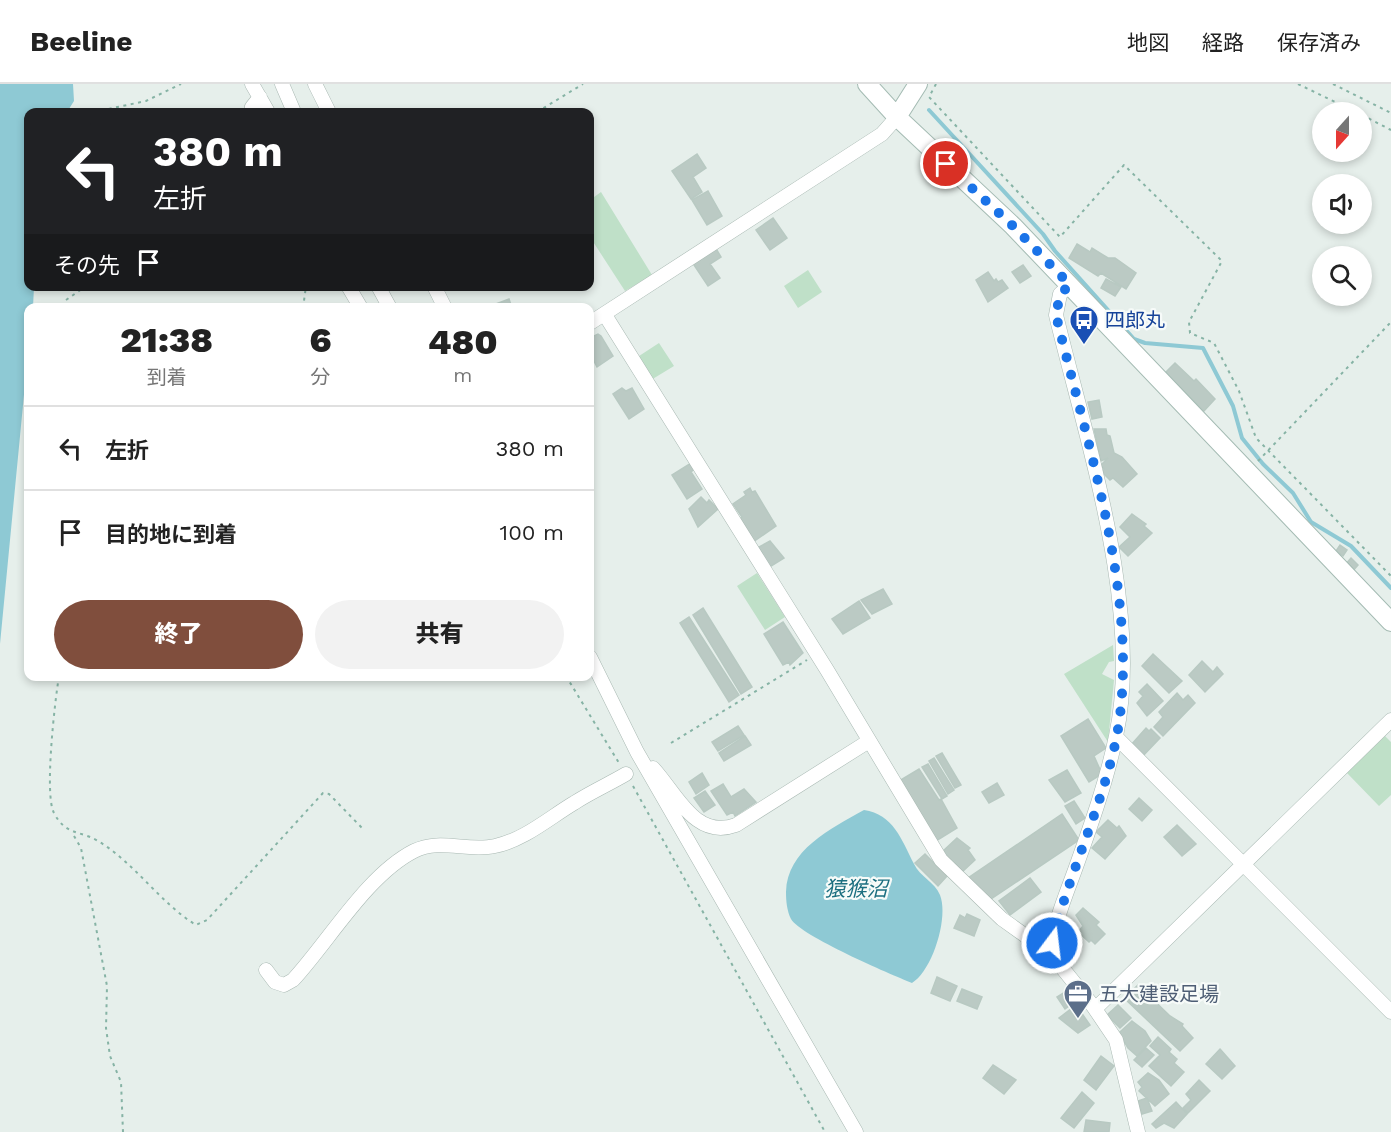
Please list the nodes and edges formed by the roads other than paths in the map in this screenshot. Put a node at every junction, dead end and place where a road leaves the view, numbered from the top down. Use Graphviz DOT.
graph roads {
  1 [pos="252,84"];
  2 [pos="282,84"];
  3 [pos="315,84"];
  4 [pos="867,84"];
  5 [pos="918,84"];
  6 [pos="260,97"];
  7 [pos="322,106"];
  8 [pos="253,108"];
  9 [pos="266,108"];
  10 [pos="292,108"];
  11 [pos="897,117"];
  12 [pos="1070,285"];
  13 [pos="605,315"];
  14 [pos="594,321"];
  15 [pos="1391,622"];
  16 [pos="594,670"];
  17 [pos="1391,720"];
  18 [pos="1116,737"];
  19 [pos="869,741"];
  20 [pos="644,765"];
  21 [pos="626,774"];
  22 [pos="1246,864"];
  23 [pos="1052,954"];
  24 [pos="266,970"];
  25 [pos="1095,1009"];
  26 [pos="1391,1012"];
  27 [pos="856,1132"];
  28 [pos="1138,1132"];
  1 -- 6 [label="street"];
  2 -- 10 [label="street"];
  3 -- 7 [label="street"];
  4 -- 11 [label="street"];
  5 -- 11 [label="street"];
  6 -- 8 [label="street"];
  6 -- 9 [label="street"];
  11 -- 12 [label="street"];
  11 -- 13 [label="street"];
  12 -- 15 [label="street"];
  12 -- 18 [label="street"];
  13 -- 14 [label="street"];
  13 -- 19 [label="street"];
  16 -- 20 [label="street"];
  17 -- 22 [label="street"];
  18 -- 22 [label="street"];
  18 -- 23 [label="street"];
  19 -- 20 [label="street"];
  19 -- 23 [label="street"];
  20 -- 27 [label="street"];
  21 -- 24 [label="street"];
  22 -- 25 [label="street"];
  22 -- 26 [label="street"];
  23 -- 25 [label="street"];
  25 -- 28 [label="street"];
}
